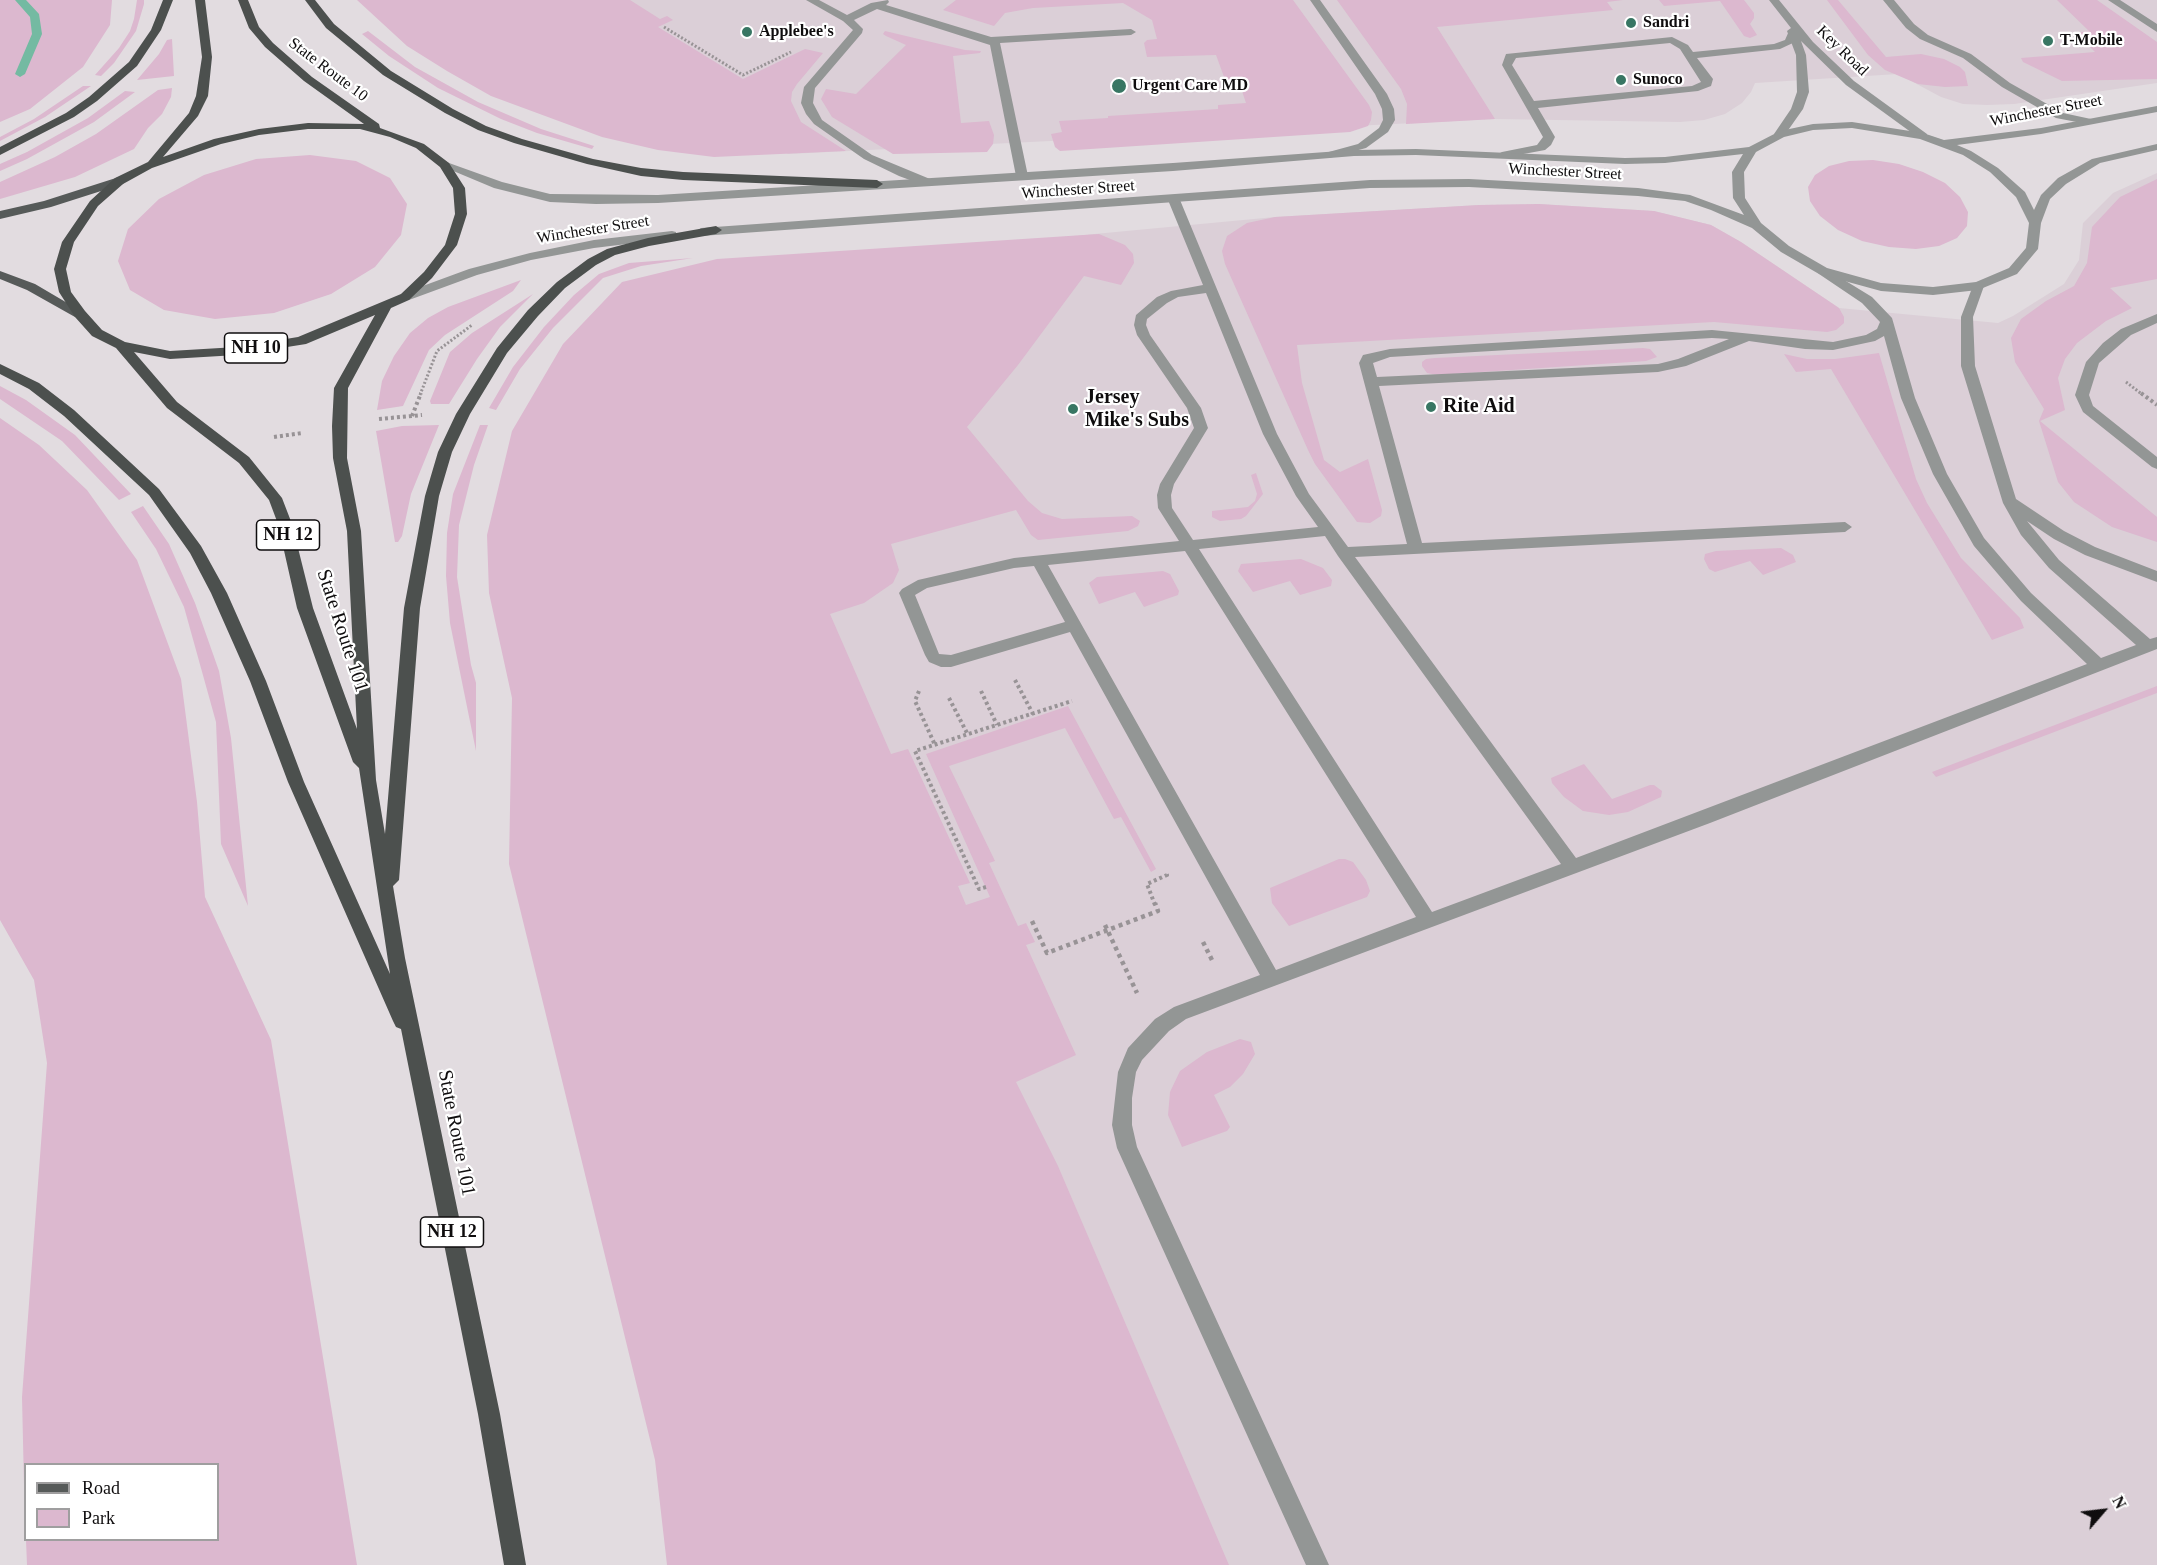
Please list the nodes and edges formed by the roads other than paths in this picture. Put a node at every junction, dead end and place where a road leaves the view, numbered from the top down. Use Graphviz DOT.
graph roads {
  1 [pos="168,0"];
  2 [pos="200,0"];
  3 [pos="243,0"];
  4 [pos="310,0"];
  5 [pos="811,0"];
  6 [pos="887,0"];
  7 [pos="1315,0"];
  8 [pos="1774,0"];
  9 [pos="1887,0"];
  10 [pos="2113,0"];
  11 [pos="875,5"];
  12 [pos="1786,16"];
  13 [pos="847,19"];
  14 [pos="2157,29"];
  15 [pos="1131,32"];
  16 [pos="1793,33"];
  17 [pos="991,40"];
  18 [pos="1690,55"];
  19 [pos="1531,105"];
  20 [pos="2157,108"];
  21 [pos="2086,121"];
  22 [pos="381,130"];
  23 [pos="1780,134"];
  24 [pos="1923,136"];
  25 [pos="1942,143"];
  26 [pos="2157,147"];
  27 [pos="1752,150"];
  28 [pos="0,152"];
  29 [pos="1327,155"];
  30 [pos="1502,155"];
  31 [pos="445,165"];
  32 [pos="148,166"];
  33 [pos="1022,176"];
  34 [pos="119,181"];
  35 [pos="926,182"];
  36 [pos="877,184"];
  37 [pos="1174,200"];
  38 [pos="0,215"];
  39 [pos="2035,223"];
  40 [pos="1756,225"];
  41 [pos="716,230"];
  42 [pos="1822,271"];
  43 [pos="0,275"];
  44 [pos="1978,286"];
  45 [pos="1210,288"];
  46 [pos="405,297"];
  47 [pos="385,307"];
  48 [pos="80,314"];
  49 [pos="2157,318"];
  50 [pos="1887,321"];
  51 [pos="1749,337"];
  52 [pos="121,345"];
  53 [pos="0,368"];
  54 [pos="1371,382"];
  55 [pos="2157,464"];
  56 [pos="2010,503"];
  57 [pos="1845,527"];
  58 [pos="1328,531"];
  59 [pos="1187,545"];
  60 [pos="1416,548"];
  61 [pos="1343,552"];
  62 [pos="1038,560"];
  63 [pos="2157,577"];
  64 [pos="1073,625"];
  65 [pos="2152,645"];
  66 [pos="2099,666"];
  67 [pos="368,780"];
  68 [pos="1573,867"];
  69 [pos="388,911"];
  70 [pos="1428,921"];
  71 [pos="1272,980"];
  72 [pos="415,1049"];
  73 [pos="515,1565"];
  74 [pos="1318,1565"];
  1 -- 28 [label="highway"];
  2 -- 32 [label="highway"];
  3 -- 22 [label="highway, State Route 10"];
  4 -- 36 [label="highway"];
  5 -- 13 [label="street"];
  6 -- 11 [label="street"];
  7 -- 29 [label="street"];
  8 -- 12 [label="street"];
  9 -- 21 [label="street"];
  10 -- 14 [label="street"];
  11 -- 13 [label="street"];
  11 -- 17 [label="street"];
  12 -- 16 [label="street, Key Road"];
  12 -- 24 [label="street, Key Road"];
  13 -- 35 [label="street"];
  15 -- 17 [label="street"];
  16 -- 18 [label="street"];
  16 -- 23 [label="street, Key Road"];
  17 -- 33 [label="street"];
  18 -- 19 [label="street"];
  18 -- 19 [label="street"];
  19 -- 30 [label="street"];
  20 -- 21 [label="street, Winchester Street"];
  21 -- 25 [label="street, Winchester Street"];
  22 -- 31 [label="highway, NH 10"];
  22 -- 32 [label="highway"];
  23 -- 24 [label="street"];
  23 -- 27 [label="street"];
  24 -- 25 [label="street"];
  25 -- 39 [label="street"];
  26 -- 39 [label="street"];
  27 -- 30 [label="street, Winchester Street"];
  27 -- 40 [label="street"];
  29 -- 30 [label="street, Winchester Street"];
  29 -- 33 [label="street, Winchester Street"];
  31 -- 36 [label="street, Winchester Street"];
  31 -- 46 [label="highway, NH 10"];
  32 -- 34 [label="highway"];
  33 -- 35 [label="street, Winchester Street"];
  34 -- 38 [label="main road"];
  34 -- 48 [label="highway"];
  35 -- 36 [label="street, Winchester Street"];
  37 -- 40 [label="street, Winchester Street"];
  37 -- 41 [label="street, Winchester Street"];
  37 -- 45 [label="street"];
  39 -- 44 [label="street"];
  40 -- 42 [label="street"];
  41 -- 46 [label="street, Winchester Street"];
  41 -- 69 [label="highway"];
  42 -- 44 [label="street"];
  42 -- 50 [label="street"];
  43 -- 48 [label="main road, NH 10"];
  44 -- 56 [label="street"];
  45 -- 58 [label="street"];
  45 -- 59 [label="street"];
  46 -- 47 [label="highway, NH 10"];
  47 -- 52 [label="highway, NH 10"];
  47 -- 67 [label="highway, State Route 101 / NH 12"];
  48 -- 52 [label="highway, NH 10"];
  49 -- 55 [label="street"];
  50 -- 51 [label="street"];
  50 -- 66 [label="street"];
  51 -- 54 [label="street"];
  51 -- 54 [label="street"];
  52 -- 67 [label="highway, State Route 101 / NH 12"];
  53 -- 72 [label="highway"];
  54 -- 60 [label="street"];
  56 -- 63 [label="street"];
  56 -- 65 [label="street"];
  57 -- 60 [label="street"];
  58 -- 59 [label="street"];
  58 -- 61 [label="street"];
  59 -- 62 [label="street"];
  59 -- 70 [label="street"];
  60 -- 61 [label="street"];
  61 -- 68 [label="street"];
  62 -- 64 [label="street"];
  62 -- 64 [label="street"];
  64 -- 71 [label="street"];
  65 -- 66 [label="street"];
  66 -- 68 [label="street"];
  67 -- 69 [label="highway, State Route 101 / NH 12"];
  68 -- 70 [label="street"];
  69 -- 72 [label="highway, State Route 101 / NH 12"];
  70 -- 71 [label="street"];
  71 -- 74 [label="street"];
  72 -- 73 [label="highway, State Route 101 / NH 12"];
}
